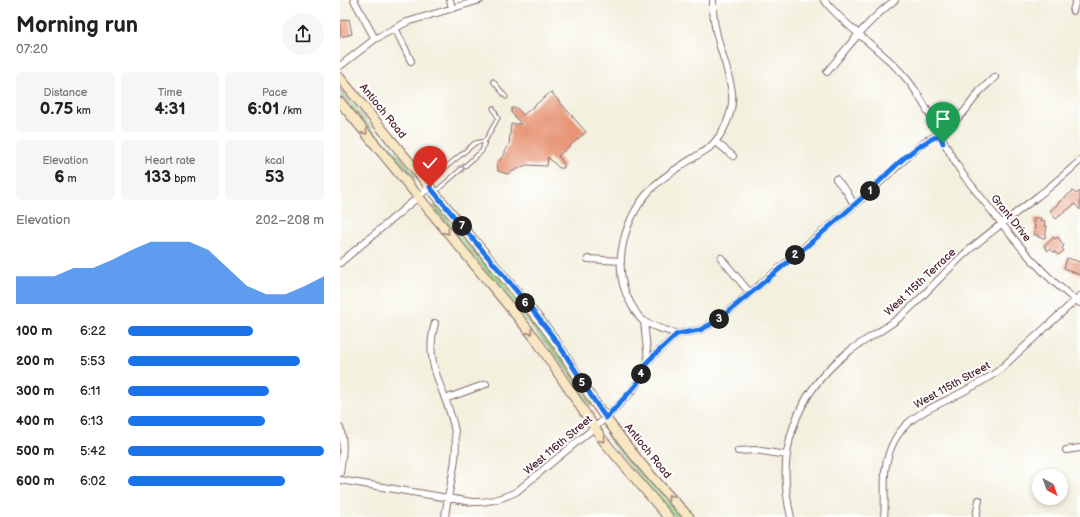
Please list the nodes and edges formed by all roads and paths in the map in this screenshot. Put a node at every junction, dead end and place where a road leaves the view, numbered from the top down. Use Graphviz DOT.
graph roads {
  1 [pos="354,0"];
  2 [pos="450,0"];
  3 [pos="480,0"];
  4 [pos="713,0"];
  5 [pos="824,0"];
  6 [pos="895,0"];
  7 [pos="1076,0"];
  8 [pos="452,8"];
  9 [pos="1073,11"];
  10 [pos="395,28"];
  11 [pos="858,34"];
  12 [pos="375,39"];
  13 [pos="411,61"];
  14 [pos="340,66"];
  15 [pos="827,72"];
  16 [pos="995,77"];
  17 [pos="340,78"];
  18 [pos="493,81"];
  19 [pos="506,97"];
  20 [pos="340,102"];
  21 [pos="493,108"];
  22 [pos="940,135"];
  23 [pos="485,141"];
  24 [pos="716,142"];
  25 [pos="733,156"];
  26 [pos="1080,161"];
  27 [pos="836,179"];
  28 [pos="430,188"];
  29 [pos="418,197"];
  30 [pos="854,205"];
  31 [pos="1002,224"];
  32 [pos="721,258"];
  33 [pos="588,259"];
  34 [pos="621,261"];
  35 [pos="340,263"];
  36 [pos="750,293"];
  37 [pos="1078,300"];
  38 [pos="644,321"];
  39 [pos="434,323"];
  40 [pos="677,334"];
  41 [pos="648,361"];
  42 [pos="486,384"];
  43 [pos="445,399"];
  44 [pos="606,418"];
  45 [pos="340,428"];
  46 [pos="594,428"];
  47 [pos="1080,448"];
  48 [pos="1066,450"];
  49 [pos="738,451"];
  50 [pos="786,454"];
  51 [pos="340,473"];
  52 [pos="340,480"];
  53 [pos="449,499"];
  54 [pos="978,500"];
  55 [pos="445,517"];
  56 [pos="668,517"];
  57 [pos="689,517"];
  58 [pos="791,517"];
  59 [pos="884,517"];
  60 [pos="976,517"];
  1 -- 12 [label="street"];
  2 -- 8 [label="street"];
  3 -- 8 [label="street"];
  4 -- 24 [label="street"];
  5 -- 11 [label="street, Grant Drive"];
  6 -- 11 [label="street"];
  7 -- 9 [label="street"];
  8 -- 10 [label="street"];
  10 -- 12 [label="street"];
  10 -- 13 [label="street"];
  11 -- 15 [label="street"];
  11 -- 22 [label="street, Grant Drive"];
  12 -- 14 [label="street"];
  16 -- 22 [label="street"];
  17 -- 28 [label="main road, Antioch Road"];
  18 -- 19 [label="lane"];
  20 -- 29 [label="main road, one-way"];
  21 -- 23 [label="lane"];
  22 -- 30 [label="street"];
  22 -- 31 [label="street, Grant Drive"];
  23 -- 28 [label="lane"];
  28 -- 23 [label="lane, one-way"];
  24 -- 25 [label="street"];
  24 -- 34 [label="street"];
  26 -- 31 [label="street, West 115th Terrace"];
  27 -- 30 [label="street"];
  28 -- 29 [label="street"];
  28 -- 44 [label="main road, Antioch Road"];
  29 -- 35 [label="street"];
  29 -- 46 [label="main road, one-way"];
  30 -- 36 [label="street"];
  31 -- 37 [label="street, Grant Drive"];
  31 -- 50 [label="street, West 115th Terrace"];
  32 -- 36 [label="street"];
  33 -- 34 [label="street"];
  34 -- 38 [label="street"];
  36 -- 40 [label="street"];
  37 -- 59 [label="street, West 115th Street"];
  38 -- 40 [label="street"];
  38 -- 41 [label="street"];
  39 -- 43 [label="street"];
  40 -- 41 [label="street, West 116th Street"];
  41 -- 44 [label="street, West 116th Street"];
  42 -- 43 [label="street"];
  43 -- 53 [label="street"];
  44 -- 46 [label="street, West 116th Street"];
  57 -- 44 [label="main road, Antioch Road, one-way"];
  45 -- 51 [label="street"];
  46 -- 53 [label="street, West 116th Street"];
  46 -- 56 [label="main road, one-way"];
  47 -- 48 [label="street"];
  49 -- 50 [label="street"];
  50 -- 58 [label="street, West 115th Terrace"];
  52 -- 53 [label="street, West 116th Street"];
  53 -- 55 [label="street"];
  54 -- 60 [label="street"];
}
